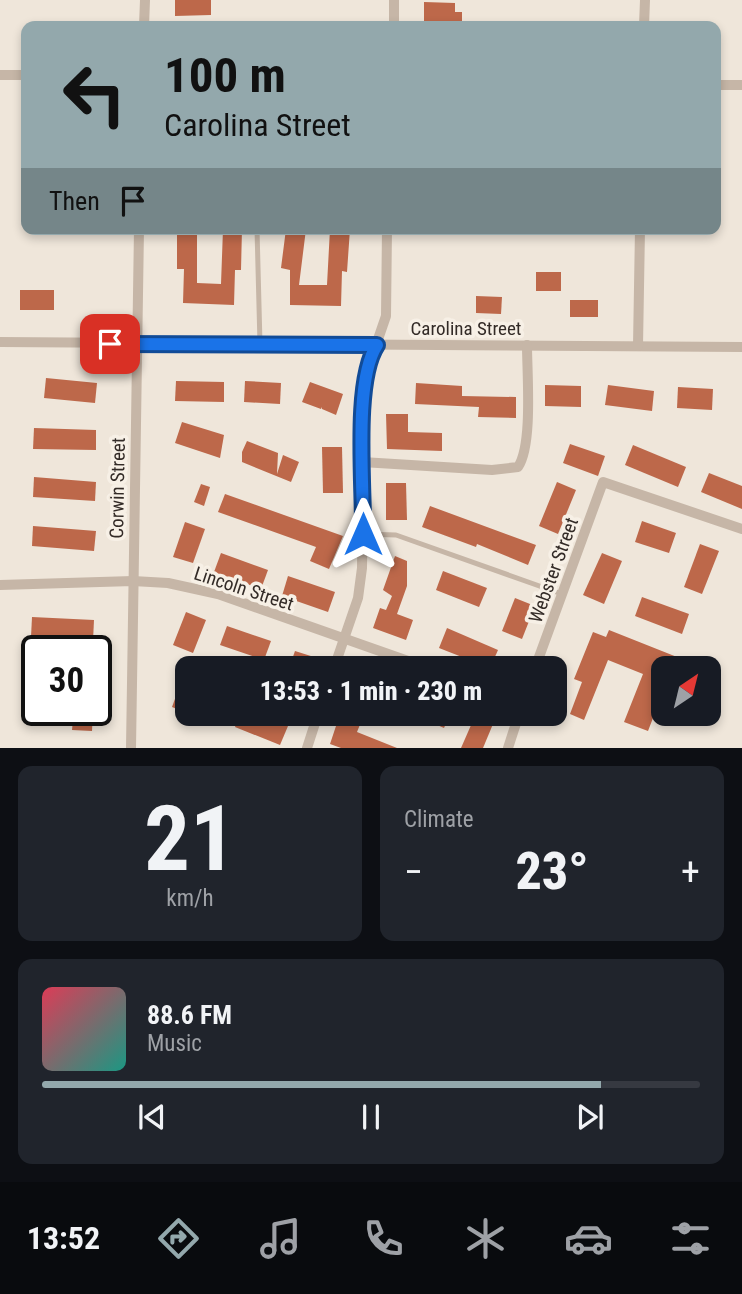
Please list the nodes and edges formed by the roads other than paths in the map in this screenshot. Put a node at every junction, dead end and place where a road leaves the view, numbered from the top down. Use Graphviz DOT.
graph roads {
  1 [pos="145,0"];
  2 [pos="394,0"];
  3 [pos="645,0"];
  4 [pos="144,21"];
  5 [pos="394,21"];
  6 [pos="644,21"];
  7 [pos="0,75"];
  8 [pos="21,75"];
  9 [pos="721,85"];
  10 [pos="742,85"];
  11 [pos="139,235"];
  12 [pos="257,235"];
  13 [pos="387,235"];
  14 [pos="640,235"];
  15 [pos="0,342"];
  16 [pos="137,344"];
  17 [pos="260,344"];
  18 [pos="377,345"];
  19 [pos="527,345"];
  20 [pos="638,346"];
  21 [pos="742,347"];
  22 [pos="362,463"];
  23 [pos="742,528"];
  24 [pos="363,534"];
  25 [pos="133,581"];
  26 [pos="0,585"];
  27 [pos="562,594"];
  28 [pos="345,640"];
  29 [pos="339,656"];
  30 [pos="392,656"];
  31 [pos="540,656"];
  32 [pos="314,726"];
  33 [pos="515,726"];
  34 [pos="131,748"];
  35 [pos="307,748"];
  36 [pos="508,748"];
  1 -- 4 [label="street"];
  2 -- 5 [label="street"];
  3 -- 6 [label="street"];
  7 -- 8 [label="street"];
  9 -- 10 [label="street"];
  11 -- 16 [label="street, Corwin Street"];
  12 -- 17 [label="lane"];
  13 -- 18 [label="street"];
  14 -- 20 [label="street"];
  15 -- 16 [label="street, Carolina Street"];
  16 -- 17 [label="street, Carolina Street"];
  16 -- 25 [label="street, Corwin Street"];
  17 -- 18 [label="street, Carolina Street"];
  18 -- 19 [label="street, Carolina Street"];
  18 -- 22 [label="street"];
  19 -- 20 [label="street, Carolina Street"];
  19 -- 22 [label="street"];
  20 -- 21 [label="street, Carolina Street"];
  22 -- 24 [label="street"];
  23 -- 27 [label="street, Webster Street"];
  24 -- 27 [label="lane"];
  24 -- 28 [label="street"];
  25 -- 26 [label="street, Lincoln Street"];
  25 -- 28 [label="street, Lincoln Street"];
  25 -- 34 [label="street, Corwin Street"];
  27 -- 31 [label="street, Webster Street"];
  28 -- 29 [label="street"];
  28 -- 30 [label="street, Lincoln Street"];
  32 -- 35 [label="street"];
  33 -- 36 [label="street"];
}
